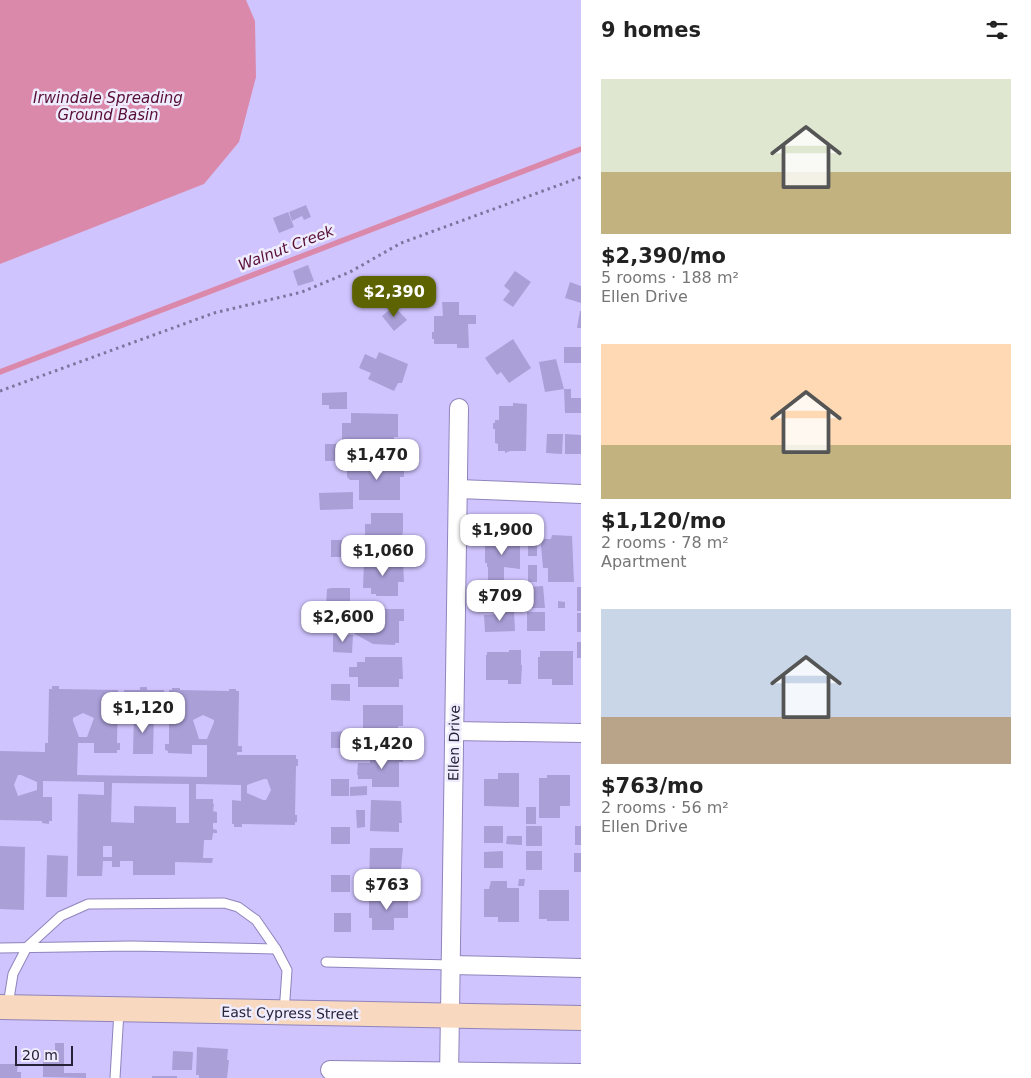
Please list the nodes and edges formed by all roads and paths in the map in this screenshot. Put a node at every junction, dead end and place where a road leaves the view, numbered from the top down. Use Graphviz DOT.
graph roads {
  1 [pos="581,177"];
  2 [pos="0,391"];
  3 [pos="459,408"];
  4 [pos="458,489"];
  5 [pos="581,494"];
  6 [pos="454,731"];
  7 [pos="581,733"];
  8 [pos="27,947"];
  9 [pos="0,948"];
  10 [pos="276,949"];
  11 [pos="326,962"];
  12 [pos="450,965"];
  13 [pos="581,968"];
  14 [pos="4,1007"];
  15 [pos="118,1010"];
  16 [pos="284,1013"];
  17 [pos="450,1015"];
  18 [pos="581,1018"];
  19 [pos="330,1070"];
  20 [pos="581,1074"];
  21 [pos="449,1075"];
  22 [pos="115,1078"];
  1 -- 2 [label="path"];
  3 -- 4 [label="street, Ellen Drive"];
  4 -- 5 [label="street"];
  4 -- 6 [label="street, Ellen Drive"];
  6 -- 7 [label="street"];
  6 -- 12 [label="street, Ellen Drive"];
  8 -- 9 [label="lane"];
  8 -- 10 [label="lane"];
  8 -- 10 [label="lane"];
  8 -- 14 [label="lane"];
  10 -- 16 [label="lane"];
  11 -- 12 [label="lane"];
  12 -- 13 [label="street"];
  12 -- 17 [label="street, Ellen Drive"];
  14 -- 15 [label="main road, East Cypress Street"];
  15 -- 16 [label="main road, East Cypress Street"];
  15 -- 22 [label="lane"];
  16 -- 17 [label="main road, East Cypress Street"];
  17 -- 18 [label="main road, East Cypress Street"];
  17 -- 21 [label="street, Ellen Drive"];
  19 -- 21 [label="street"];
  20 -- 21 [label="street"];
}
